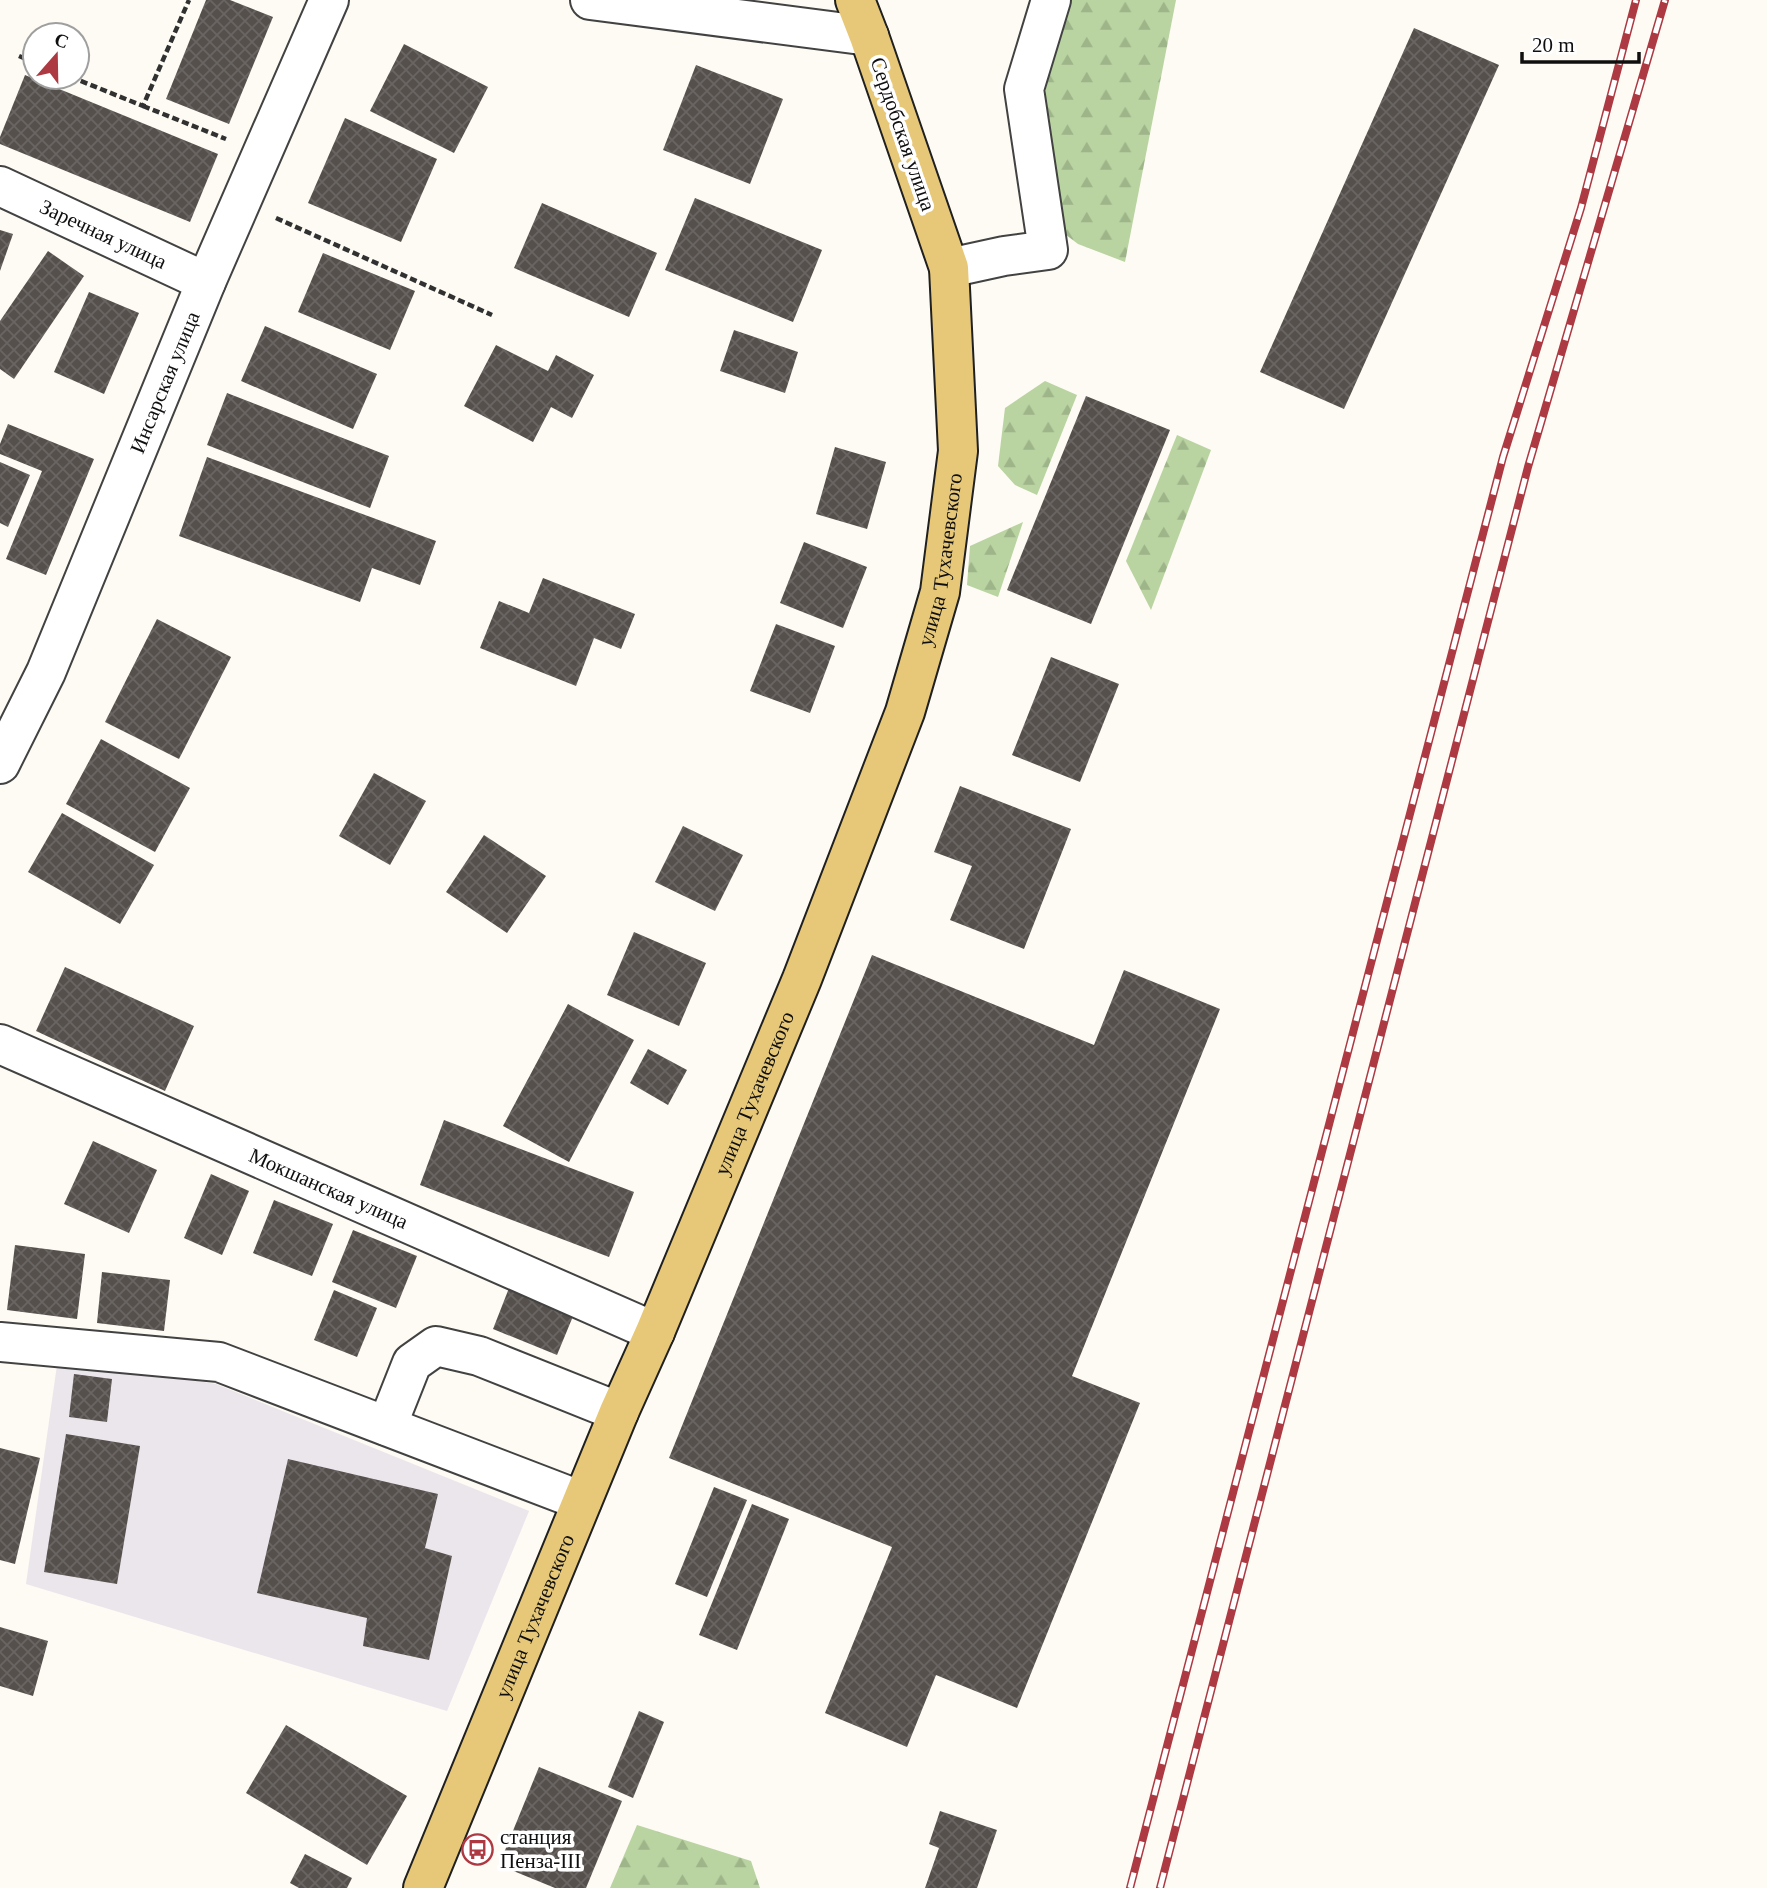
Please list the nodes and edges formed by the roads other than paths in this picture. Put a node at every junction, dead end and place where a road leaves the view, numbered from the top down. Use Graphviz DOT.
graph roads {
  1 [pos="329,0"];
  2 [pos="590,0"];
  3 [pos="855,0"];
  4 [pos="1051,0"];
  5 [pos="869,36"];
  6 [pos="0,186"];
  7 [pos="949,268"];
  8 [pos="206,282"];
  9 [pos="0,764"];
  10 [pos="0,1044"];
  11 [pos="655,1332"];
  12 [pos="0,1342"];
  13 [pos="619,1412"];
  14 [pos="387,1426"];
  15 [pos="582,1501"];
  16 [pos="423,1888"];
  1 -- 8 [label="street, Инсарская улица"];
  2 -- 5 [label="street"];
  3 -- 5 [label="main road, Сердобская улица"];
  4 -- 7 [label="street"];
  5 -- 7 [label="main road, Сердобская улица"];
  6 -- 8 [label="street, Заречная улица"];
  7 -- 11 [label="main road, улица Тухачевского"];
  8 -- 9 [label="street, Инсарская улица"];
  10 -- 11 [label="street, Мокшанская улица"];
  11 -- 13 [label="main road, улица Тухачевского"];
  12 -- 14 [label="street"];
  13 -- 14 [label="street"];
  13 -- 15 [label="main road, улица Тухачевского"];
  14 -- 15 [label="street"];
  15 -- 16 [label="main road, улица Тухачевского"];
}
